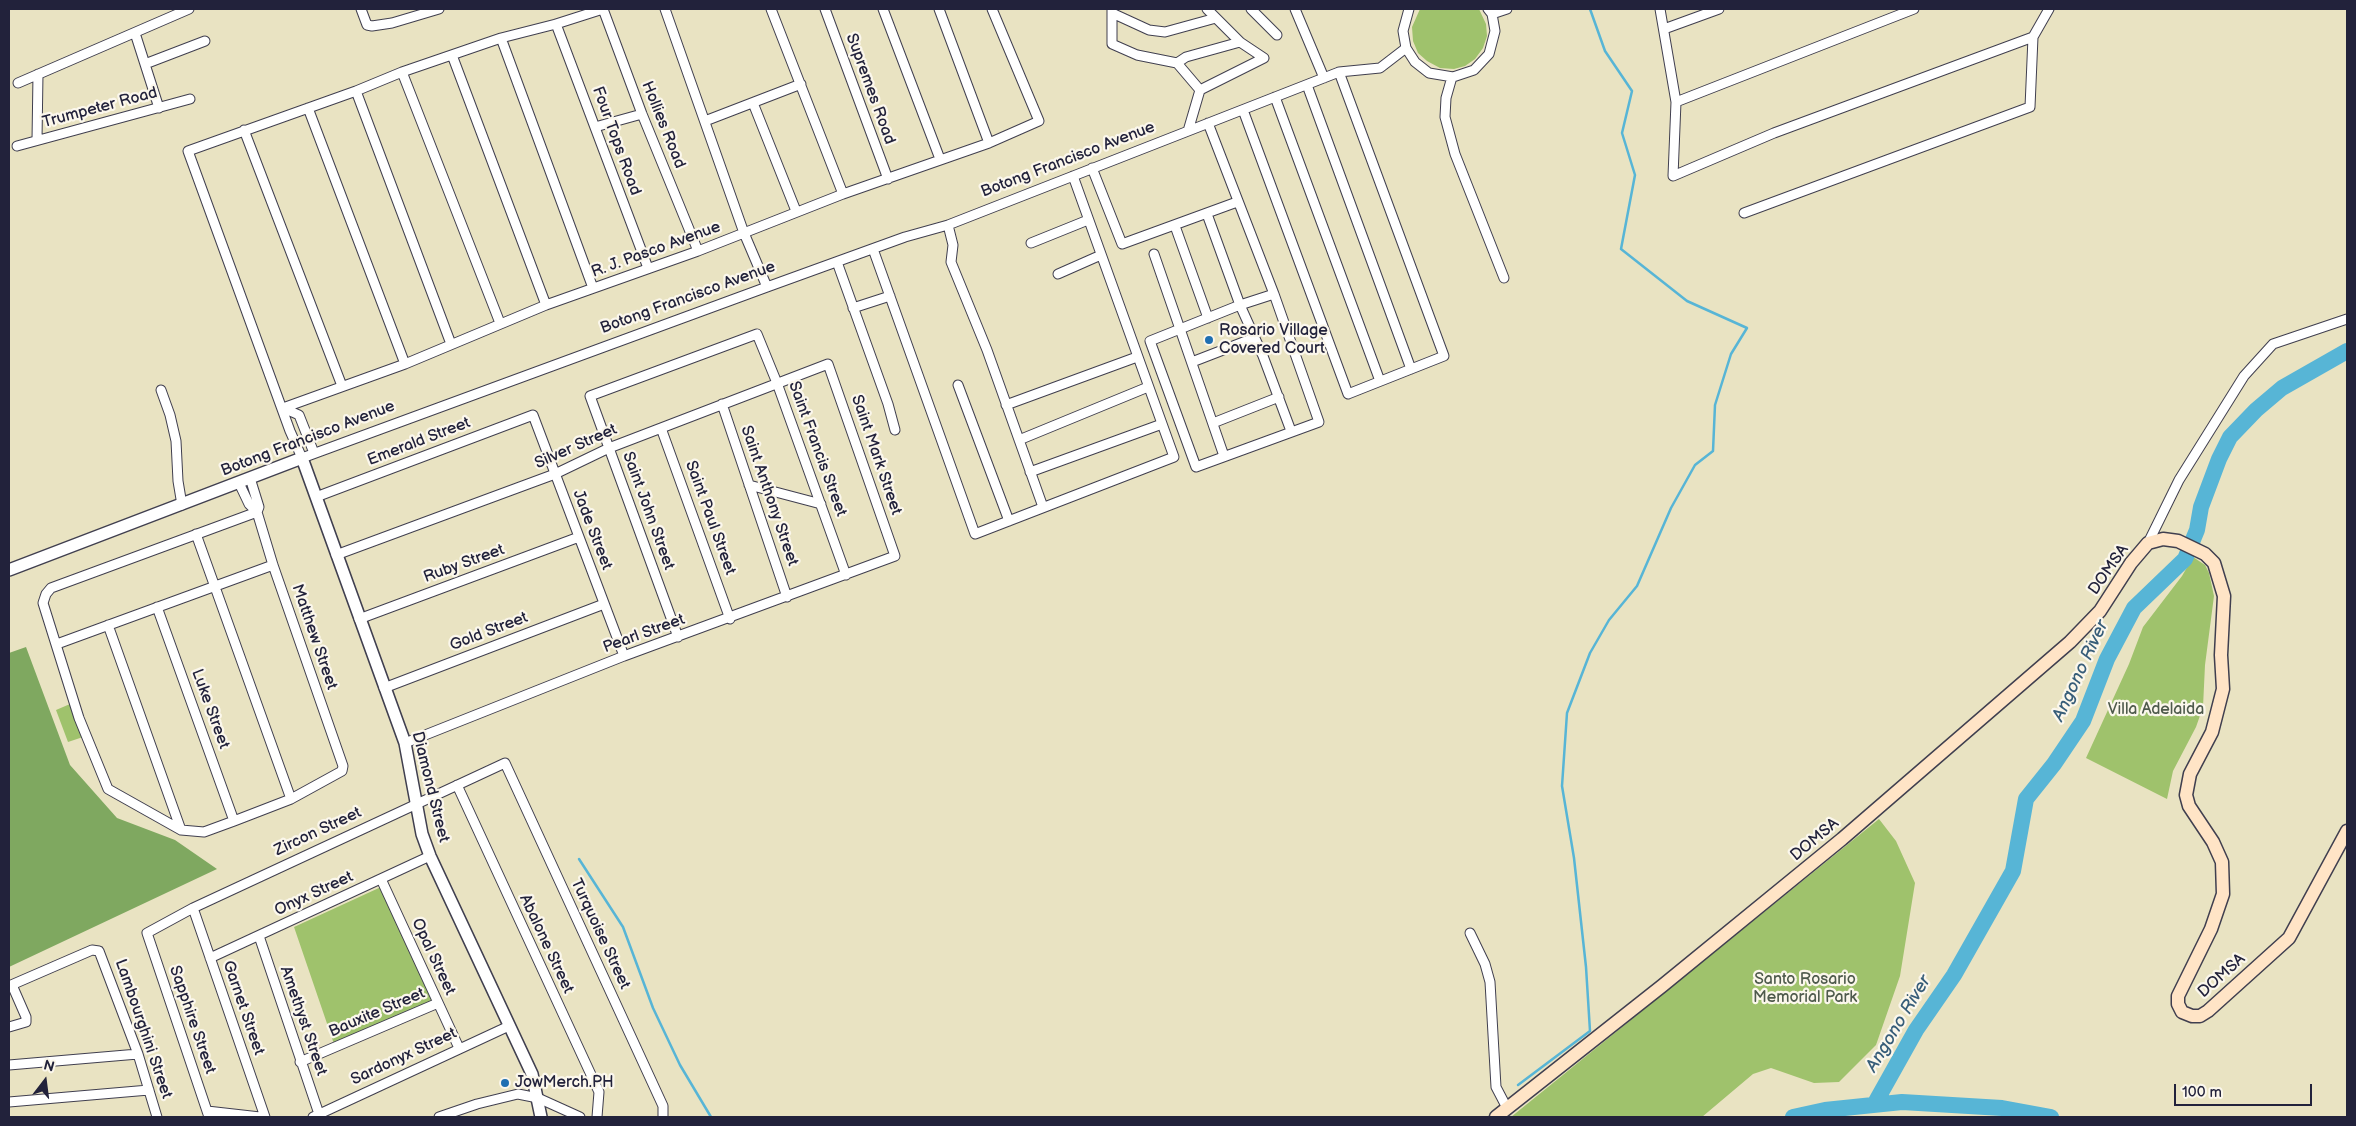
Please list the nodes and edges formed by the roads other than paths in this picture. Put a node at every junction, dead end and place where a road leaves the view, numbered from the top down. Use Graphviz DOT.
graph roads {
  1 [pos="189,9"];
  2 [pos="361,9"];
  3 [pos="439,9"];
  4 [pos="603,9"];
  5 [pos="665,9"];
  6 [pos="771,9"];
  7 [pos="825,9"];
  8 [pos="883,9"];
  9 [pos="939,9"];
  10 [pos="992,9"];
  11 [pos="1207,9"];
  12 [pos="1251,9"];
  13 [pos="1295,9"];
  14 [pos="1409,9"];
  15 [pos="1506,9"];
  16 [pos="1660,9"];
  17 [pos="1719,9"];
  18 [pos="1914,9"];
  19 [pos="2048,9"];
  20 [pos="1112,11"];
  21 [pos="173,12"];
  22 [pos="1490,12"];
  23 [pos="1216,18"];
  24 [pos="556,24"];
  25 [pos="1664,29"];
  26 [pos="135,32"];
  27 [pos="1277,34"];
  28 [pos="2033,37"];
  29 [pos="501,38"];
  30 [pos="205,41"];
  31 [pos="1240,42"];
  32 [pos="1406,48"];
  33 [pos="452,55"];
  34 [pos="1177,63"];
  35 [pos="145,64"];
  36 [pos="402,72"];
  37 [pos="1339,72"];
  38 [pos="38,74"];
  39 [pos="1452,77"];
  40 [pos="1324,78"];
  41 [pos="18,83"];
  42 [pos="801,84"];
  43 [pos="1306,85"];
  44 [pos="1200,90"];
  45 [pos="356,91"];
  46 [pos="1275,97"];
  47 [pos="190,99"];
  48 [pos="1676,102"];
  49 [pos="753,103"];
  50 [pos="159,108"];
  51 [pos="308,108"];
  52 [pos="1243,110"];
  53 [pos="642,114"];
  54 [pos="705,121"];
  55 [pos="1208,124"];
  56 [pos="595,127"];
  57 [pos="244,130"];
  58 [pos="1188,131"];
  59 [pos="37,140"];
  60 [pos="989,143"];
  61 [pos="17,146"];
  62 [pos="940,159"];
  63 [pos="1092,168"];
  64 [pos="1073,176"];
  65 [pos="888,179"];
  66 [pos="843,194"];
  67 [pos="1237,202"];
  68 [pos="796,211"];
  69 [pos="1206,214"];
  70 [pos="1744,214"];
  71 [pos="1088,220"];
  72 [pos="948,224"];
  73 [pos="1175,226"];
  74 [pos="744,233"];
  75 [pos="1031,243"];
  76 [pos="873,249"];
  77 [pos="698,251"];
  78 [pos="1154,254"];
  79 [pos="1101,255"];
  80 [pos="837,262"];
  81 [pos="648,268"];
  82 [pos="1058,274"];
  83 [pos="1504,278"];
  84 [pos="767,287"];
  85 [pos="593,288"];
  86 [pos="1274,294"];
  87 [pos="890,296"];
  88 [pos="546,305"];
  89 [pos="1240,305"];
  90 [pos="853,308"];
  91 [pos="1208,318"];
  92 [pos="2347,319"];
  93 [pos="500,323"];
  94 [pos="1180,328"];
  95 [pos="1254,338"];
  96 [pos="451,344"];
  97 [pos="1137,357"];
  98 [pos="1192,362"];
  99 [pos="405,364"];
  100 [pos="828,364"];
  101 [pos="1412,369"];
  102 [pos="1380,382"];
  103 [pos="777,383"];
  104 [pos="958,385"];
  105 [pos="342,386"];
  106 [pos="1148,387"];
  107 [pos="161,390"];
  108 [pos="590,396"];
  109 [pos="1280,397"];
  110 [pos="722,404"];
  111 [pos="1006,405"];
  112 [pos="283,408"];
  113 [pos="533,415"];
  114 [pos="1213,423"];
  115 [pos="1162,424"];
  116 [pos="661,428"];
  117 [pos="895,430"];
  118 [pos="1291,431"];
  119 [pos="1019,440"];
  120 [pos="609,448"];
  121 [pos="314,453"];
  122 [pos="1224,456"];
  123 [pos="302,458"];
  124 [pos="1030,472"];
  125 [pos="555,474"];
  126 [pos="250,478"];
  127 [pos="239,483"];
  128 [pos="749,485"];
  129 [pos="316,498"];
  130 [pos="821,504"];
  131 [pos="182,505"];
  132 [pos="1043,507"];
  133 [pos="257,512"];
  134 [pos="1009,521"];
  135 [pos="196,534"];
  136 [pos="579,537"];
  137 [pos="2148,543"];
  138 [pos="336,555"];
  139 [pos="895,556"];
  140 [pos="273,565"];
  141 [pos="9,570"];
  142 [pos="846,575"];
  143 [pos="215,585"];
  144 [pos="787,597"];
  145 [pos="604,604"];
  146 [pos="157,607"];
  147 [pos="730,618"];
  148 [pos="359,619"];
  149 [pos="108,625"];
  150 [pos="678,637"];
  151 [pos="56,644"];
  152 [pos="624,656"];
  153 [pos="384,688"];
  154 [pos="405,743"];
  155 [pos="505,763"];
  156 [pos="457,785"];
  157 [pos="291,799"];
  158 [pos="416,803"];
  159 [pos="234,821"];
  160 [pos="180,830"];
  161 [pos="2347,831"];
  162 [pos="430,856"];
  163 [pos="380,879"];
  164 [pos="193,908"];
  165 [pos="147,932"];
  166 [pos="1470,933"];
  167 [pos="259,936"];
  168 [pos="210,958"];
  169 [pos="10,986"];
  170 [pos="438,1003"];
  171 [pos="9,1026"];
  172 [pos="509,1026"];
  173 [pos="459,1048"];
  174 [pos="138,1054"];
  175 [pos="300,1062"];
  176 [pos="9,1065"];
  177 [pos="149,1090"];
  178 [pos="538,1098"];
  179 [pos="9,1102"];
  180 [pos="1507,1108"];
  181 [pos="208,1114"];
  182 [pos="316,1116"];
  183 [pos="157,1117"];
  184 [pos="260,1117"];
  185 [pos="265,1117"];
  186 [pos="439,1117"];
  187 [pos="541,1117"];
  188 [pos="580,1117"];
  189 [pos="597,1117"];
  190 [pos="663,1117"];
  191 [pos="1496,1117"];
  1 -- 21 [label="street"];
  2 -- 3 [label="street"];
  4 -- 24 [label="street"];
  4 -- 53 [label="street, Hollies Road"];
  5 -- 54 [label="street"];
  6 -- 42 [label="street"];
  7 -- 65 [label="street, Supremes Road"];
  8 -- 62 [label="street"];
  9 -- 60 [label="street"];
  10 -- 60 [label="street, R. J. Pasco Avenue"];
  11 -- 23 [label="street"];
  12 -- 27 [label="street"];
  13 -- 40 [label="street"];
  14 -- 32 [label="street"];
  15 -- 22 [label="street"];
  16 -- 25 [label="street"];
  17 -- 25 [label="street"];
  18 -- 48 [label="street"];
  19 -- 28 [label="street"];
  20 -- 23 [label="street"];
  20 -- 34 [label="street"];
  21 -- 26 [label="street"];
  22 -- 39 [label="street"];
  23 -- 31 [label="street"];
  24 -- 29 [label="street"];
  24 -- 56 [label="street, Four Tops Road"];
  25 -- 48 [label="street"];
  26 -- 35 [label="street"];
  26 -- 38 [label="street"];
  28 -- 48 [label="street"];
  28 -- 70 [label="street"];
  29 -- 33 [label="street"];
  29 -- 85 [label="street"];
  30 -- 35 [label="street"];
  31 -- 34 [label="street"];
  31 -- 44 [label="street"];
  32 -- 37 [label="street, Botong Francisco Avenue"];
  32 -- 39 [label="street"];
  33 -- 36 [label="street"];
  33 -- 88 [label="street"];
  34 -- 44 [label="street"];
  35 -- 50 [label="street"];
  36 -- 45 [label="street"];
  36 -- 93 [label="street"];
  37 -- 40 [label="street, Botong Francisco Avenue"];
  37 -- 101 [label="street"];
  38 -- 41 [label="street"];
  38 -- 59 [label="street"];
  39 -- 83 [label="street"];
  40 -- 43 [label="street, Botong Francisco Avenue"];
  42 -- 49 [label="street"];
  42 -- 66 [label="street"];
  43 -- 46 [label="street, Botong Francisco Avenue"];
  43 -- 101 [label="street"];
  44 -- 58 [label="street"];
  45 -- 51 [label="street"];
  45 -- 96 [label="street"];
  46 -- 52 [label="street, Botong Francisco Avenue"];
  46 -- 102 [label="street"];
  47 -- 50 [label="street, Trumpeter Road"];
  49 -- 54 [label="street"];
  49 -- 68 [label="street"];
  50 -- 59 [label="street, Trumpeter Road"];
  51 -- 57 [label="street"];
  51 -- 99 [label="street"];
  52 -- 55 [label="street, Botong Francisco Avenue"];
  52 -- 102 [label="street"];
  53 -- 56 [label="street"];
  53 -- 77 [label="street, Hollies Road"];
  54 -- 74 [label="street"];
  55 -- 58 [label="street, Botong Francisco Avenue"];
  55 -- 67 [label="street"];
  56 -- 81 [label="street, Four Tops Road"];
  57 -- 105 [label="street"];
  57 -- 112 [label="street"];
  58 -- 63 [label="street, Botong Francisco Avenue"];
  59 -- 61 [label="street, Trumpeter Road"];
  60 -- 62 [label="street, R. J. Pasco Avenue"];
  62 -- 65 [label="street, R. J. Pasco Avenue"];
  63 -- 64 [label="street, Botong Francisco Avenue"];
  63 -- 73 [label="street"];
  64 -- 71 [label="street"];
  64 -- 72 [label="street, Botong Francisco Avenue"];
  65 -- 66 [label="street, R. J. Pasco Avenue"];
  66 -- 68 [label="street, R. J. Pasco Avenue"];
  67 -- 69 [label="street"];
  67 -- 86 [label="street"];
  68 -- 74 [label="street, R. J. Pasco Avenue"];
  69 -- 73 [label="street"];
  69 -- 89 [label="street"];
  71 -- 75 [label="street"];
  71 -- 79 [label="street"];
  72 -- 76 [label="street, Botong Francisco Avenue"];
  72 -- 111 [label="street"];
  73 -- 91 [label="street"];
  74 -- 77 [label="street, R. J. Pasco Avenue"];
  74 -- 84 [label="street"];
  76 -- 80 [label="street, Botong Francisco Avenue"];
  76 -- 87 [label="street"];
  77 -- 81 [label="street, R. J. Pasco Avenue"];
  78 -- 94 [label="street"];
  79 -- 82 [label="street"];
  79 -- 97 [label="street"];
  80 -- 84 [label="street, Botong Francisco Avenue"];
  80 -- 90 [label="street"];
  81 -- 85 [label="street, R. J. Pasco Avenue"];
  84 -- 121 [label="street, Botong Francisco Avenue"];
  85 -- 88 [label="street, R. J. Pasco Avenue"];
  86 -- 89 [label="street"];
  86 -- 118 [label="street"];
  87 -- 90 [label="street"];
  87 -- 134 [label="street"];
  88 -- 93 [label="street, R. J. Pasco Avenue"];
  89 -- 91 [label="street"];
  89 -- 95 [label="street"];
  90 -- 117 [label="street"];
  91 -- 94 [label="street"];
  92 -- 137 [label="street"];
  93 -- 96 [label="street, R. J. Pasco Avenue"];
  94 -- 98 [label="street"];
  94 -- 122 [label="street"];
  95 -- 98 [label="street"];
  95 -- 109 [label="street"];
  96 -- 99 [label="street, R. J. Pasco Avenue"];
  97 -- 106 [label="street"];
  97 -- 111 [label="street"];
  98 -- 114 [label="street"];
  99 -- 105 [label="street, R. J. Pasco Avenue"];
  100 -- 103 [label="street, Silver Street"];
  100 -- 139 [label="street, Saint Mark Street"];
  101 -- 102 [label="street"];
  103 -- 108 [label="street, Saint Francis Street"];
  103 -- 110 [label="street, Silver Street"];
  103 -- 130 [label="street, Saint Francis Street"];
  104 -- 134 [label="street"];
  105 -- 112 [label="street, R. J. Pasco Avenue"];
  106 -- 115 [label="street"];
  106 -- 119 [label="street"];
  107 -- 131 [label="street"];
  108 -- 120 [label="street, Saint John Street"];
  109 -- 114 [label="street"];
  109 -- 118 [label="street"];
  110 -- 116 [label="street, Silver Street"];
  110 -- 128 [label="street, Saint Anthony Street"];
  111 -- 119 [label="street"];
  112 -- 121 [label="street"];
  112 -- 123 [label="street"];
  113 -- 125 [label="street, Jade Street"];
  113 -- 129 [label="street, Emerald Street"];
  114 -- 122 [label="street"];
  115 -- 124 [label="street"];
  115 -- 132 [label="street"];
  116 -- 120 [label="street, Silver Street"];
  116 -- 147 [label="street, Saint Paul Street"];
  118 -- 122 [label="street"];
  119 -- 124 [label="street"];
  120 -- 125 [label="street, Silver Street"];
  120 -- 150 [label="street, Saint John Street"];
  121 -- 123 [label="street, Botong Francisco Avenue"];
  123 -- 126 [label="street, Botong Francisco Avenue"];
  123 -- 129 [label="street, Diamond Street"];
  124 -- 132 [label="street"];
  125 -- 136 [label="street, Jade Street"];
  125 -- 138 [label="street, Silver Street"];
  126 -- 127 [label="street, Botong Francisco Avenue"];
  126 -- 133 [label="street"];
  127 -- 131 [label="street, Botong Francisco Avenue"];
  127 -- 133 [label="street"];
  128 -- 130 [label="street"];
  128 -- 144 [label="street, Saint Anthony Street"];
  129 -- 138 [label="street, Diamond Street"];
  130 -- 142 [label="street, Saint Francis Street"];
  131 -- 141 [label="street, Botong Francisco Avenue"];
  132 -- 134 [label="street"];
  133 -- 135 [label="street"];
  133 -- 140 [label="street, Matthew Street"];
  135 -- 143 [label="street"];
  135 -- 151 [label="street"];
  136 -- 145 [label="street, Jade Street"];
  136 -- 148 [label="street, Ruby Street"];
  137 -- 161 [label="main road, DOMSA"];
  137 -- 180 [label="main road, DOMSA"];
  138 -- 148 [label="street, Diamond Street"];
  139 -- 142 [label="street, Pearl Street"];
  140 -- 143 [label="street"];
  140 -- 157 [label="street, Matthew Street"];
  142 -- 144 [label="street, Pearl Street"];
  143 -- 146 [label="street"];
  143 -- 157 [label="street"];
  144 -- 147 [label="street, Pearl Street"];
  145 -- 152 [label="street, Jade Street"];
  145 -- 153 [label="street, Gold Street"];
  146 -- 149 [label="street"];
  146 -- 159 [label="street, Luke Street"];
  147 -- 150 [label="street, Pearl Street"];
  148 -- 153 [label="street, Diamond Street"];
  149 -- 151 [label="street"];
  149 -- 160 [label="street"];
  150 -- 152 [label="street, Pearl Street"];
  151 -- 160 [label="street"];
  152 -- 154 [label="street, Pearl Street"];
  153 -- 154 [label="street, Diamond Street"];
  154 -- 158 [label="street, Diamond Street"];
  155 -- 156 [label="street, Zircon Street"];
  155 -- 190 [label="street, Turquoise Street"];
  156 -- 158 [label="street, Zircon Street"];
  156 -- 189 [label="street, Abalone Street"];
  157 -- 159 [label="street"];
  158 -- 162 [label="street, Diamond Street"];
  158 -- 164 [label="street, Zircon Street"];
  159 -- 160 [label="street"];
  162 -- 163 [label="street, Onyx Street"];
  162 -- 172 [label="street, Diamond Street"];
  163 -- 167 [label="street, Onyx Street"];
  163 -- 170 [label="street, Opal Street"];
  164 -- 165 [label="street, Zircon Street"];
  164 -- 168 [label="street, Garnet Street"];
  165 -- 181 [label="street, Sapphire Street"];
  166 -- 180 [label="street"];
  167 -- 168 [label="street, Onyx Street"];
  167 -- 175 [label="street, Amethyst Street"];
  168 -- 185 [label="street, Garnet Street"];
  169 -- 171 [label="street"];
  169 -- 174 [label="street, Lambourghini Street"];
  170 -- 173 [label="street, Opal Street"];
  170 -- 175 [label="street, Bauxite Street"];
  172 -- 173 [label="street, Sardonyx Street"];
  172 -- 178 [label="street, Diamond Street"];
  173 -- 182 [label="street, Sardonyx Street"];
  174 -- 176 [label="street"];
  174 -- 177 [label="street, Lambourghini Street"];
  175 -- 182 [label="street, Amethyst Street"];
  177 -- 179 [label="street"];
  177 -- 183 [label="street, Lambourghini Street"];
  178 -- 186 [label="street"];
  178 -- 187 [label="street, Diamond Street"];
  178 -- 188 [label="street"];
  180 -- 191 [label="main road, DOMSA"];
  181 -- 184 [label="street"];
}
